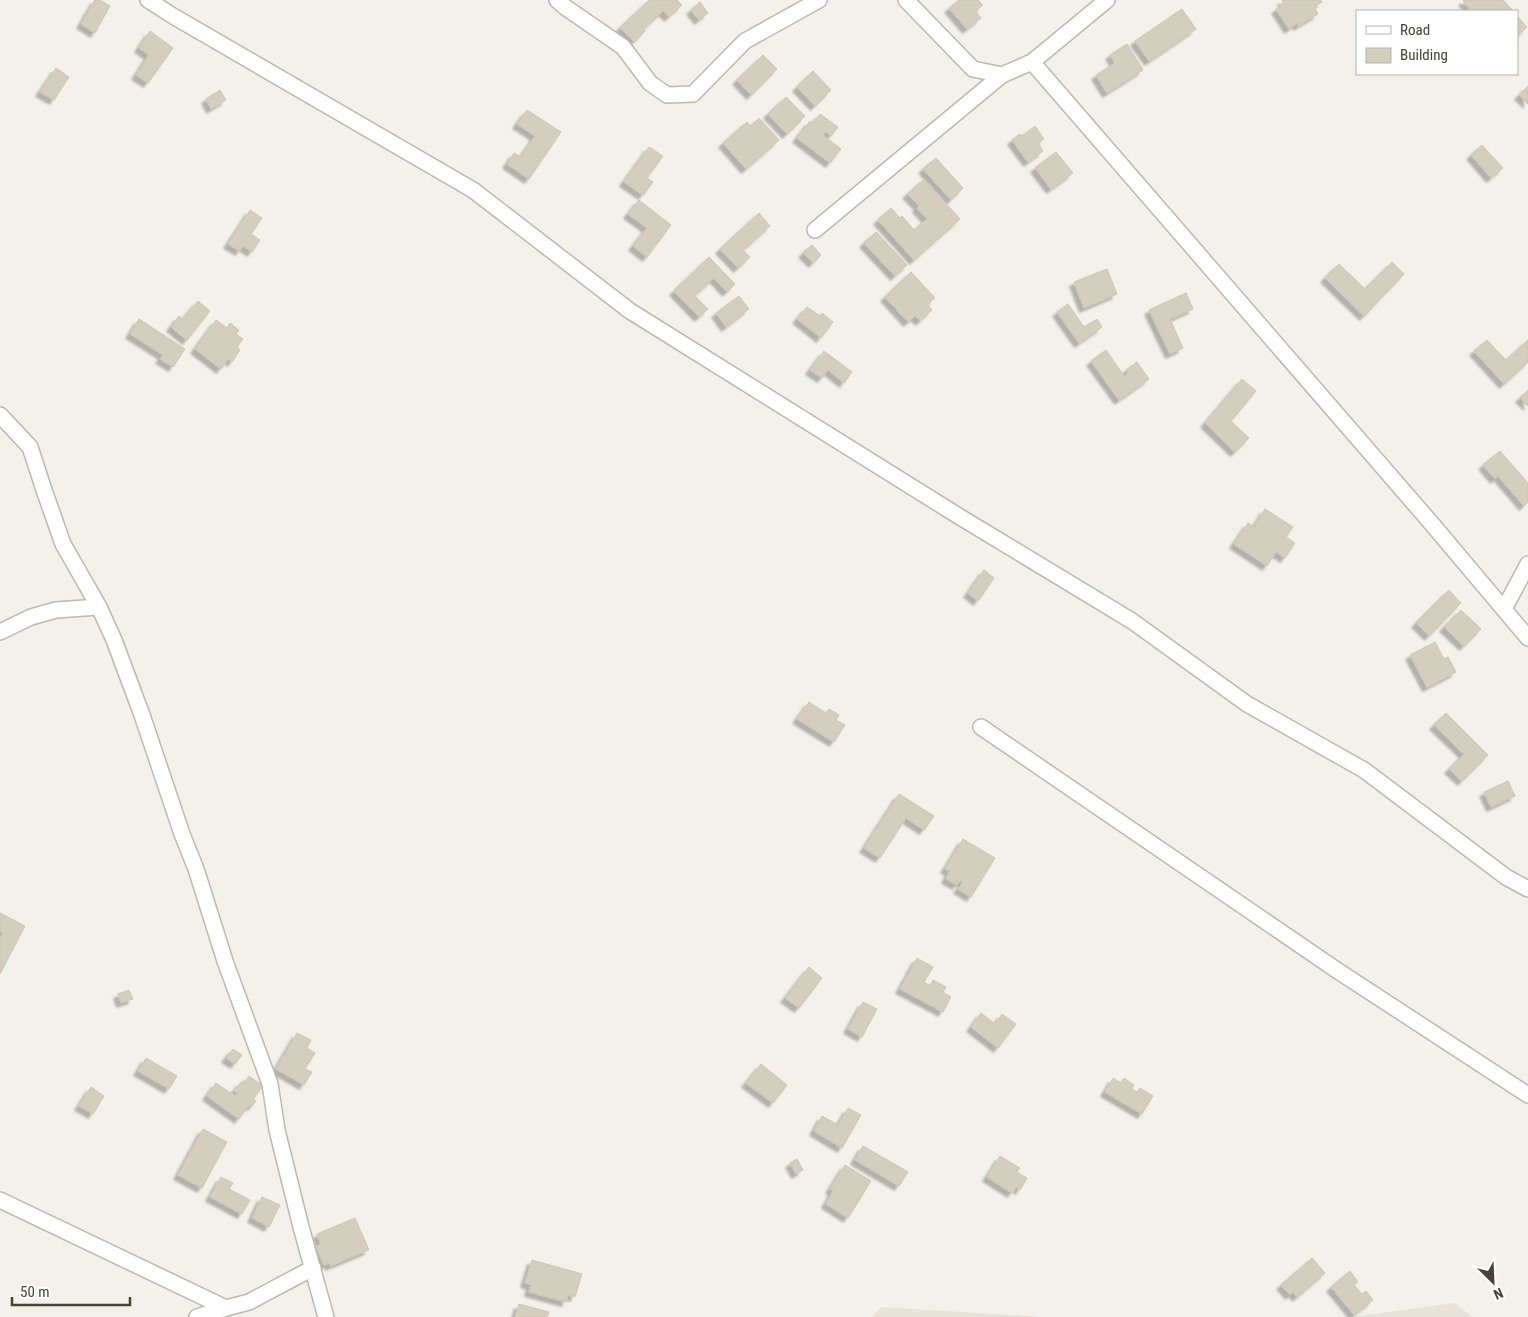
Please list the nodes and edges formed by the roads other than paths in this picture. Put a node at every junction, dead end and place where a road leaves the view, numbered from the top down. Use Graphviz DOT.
graph roads {
  1 [pos="148,0"];
  2 [pos="557,0"];
  3 [pos="819,0"];
  4 [pos="906,0"];
  5 [pos="1107,0"];
  6 [pos="1032,62"];
  7 [pos="1002,75"];
  8 [pos="815,230"];
  9 [pos="0,415"];
  10 [pos="1528,564"];
  11 [pos="99,607"];
  12 [pos="1504,609"];
  13 [pos="0,632"];
  14 [pos="1528,638"];
  15 [pos="982,727"];
  16 [pos="1528,889"];
  17 [pos="1528,1094"];
  18 [pos="0,1200"];
  19 [pos="312,1268"];
  20 [pos="226,1308"];
  21 [pos="197,1317"];
  22 [pos="326,1317"];
  1 -- 16 [label="street"];
  2 -- 3 [label="street"];
  4 -- 7 [label="street"];
  5 -- 6 [label="street"];
  6 -- 7 [label="street"];
  6 -- 12 [label="street"];
  7 -- 8 [label="street"];
  9 -- 11 [label="street"];
  10 -- 12 [label="street"];
  11 -- 13 [label="street"];
  11 -- 19 [label="street"];
  12 -- 14 [label="street"];
  15 -- 17 [label="street"];
  18 -- 20 [label="street"];
  19 -- 20 [label="street"];
  19 -- 22 [label="street"];
  20 -- 21 [label="street"];
}
